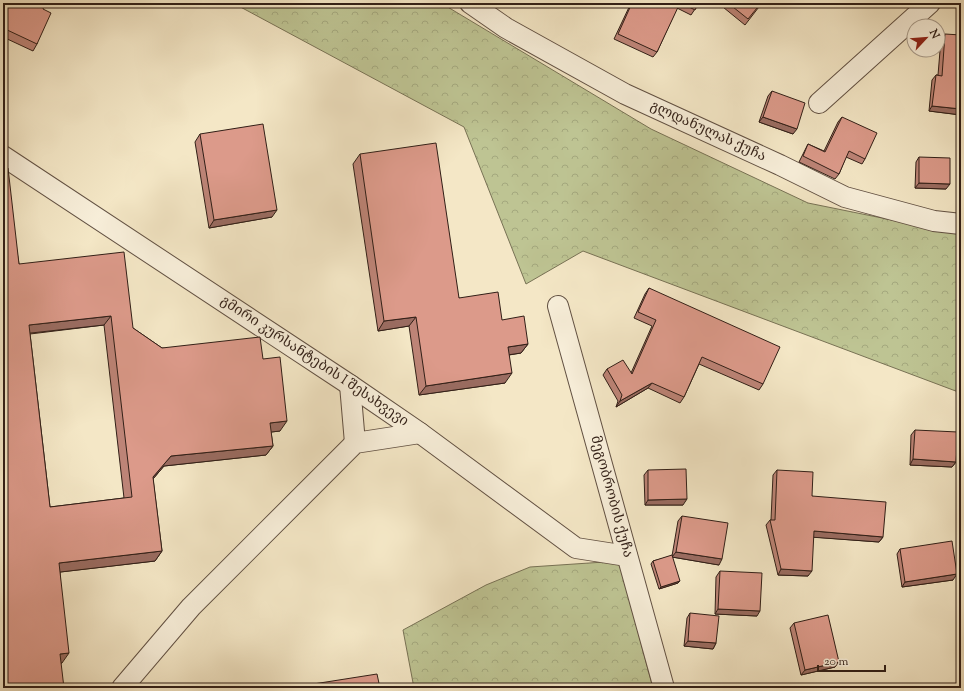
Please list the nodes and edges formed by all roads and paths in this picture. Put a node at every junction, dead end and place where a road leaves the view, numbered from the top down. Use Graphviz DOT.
graph roads {
  1 [pos="470,3"];
  2 [pos="930,3"];
  3 [pos="819,102"];
  4 [pos="3,156"];
  5 [pos="961,224"];
  6 [pos="558,306"];
  7 [pos="350,385"];
  8 [pos="420,433"];
  9 [pos="355,442"];
  10 [pos="628,556"];
  11 [pos="122,688"];
  12 [pos="664,688"];
  1 -- 5 [label="street, გლდანულას ქუჩა"];
  2 -- 3 [label="street"];
  4 -- 7 [label="street, გმირი კურსანტების I შესახვევი"];
  6 -- 10 [label="street, მეგობრობის ქუჩა"];
  7 -- 8 [label="street, გმირი კურსანტების I შესახვევი"];
  7 -- 9 [label="street"];
  8 -- 9 [label="street"];
  8 -- 10 [label="street, გმირი კურსანტების I შესახვევი"];
  9 -- 11 [label="street"];
  10 -- 12 [label="street, მეგობრობის ქუჩა"];
}
